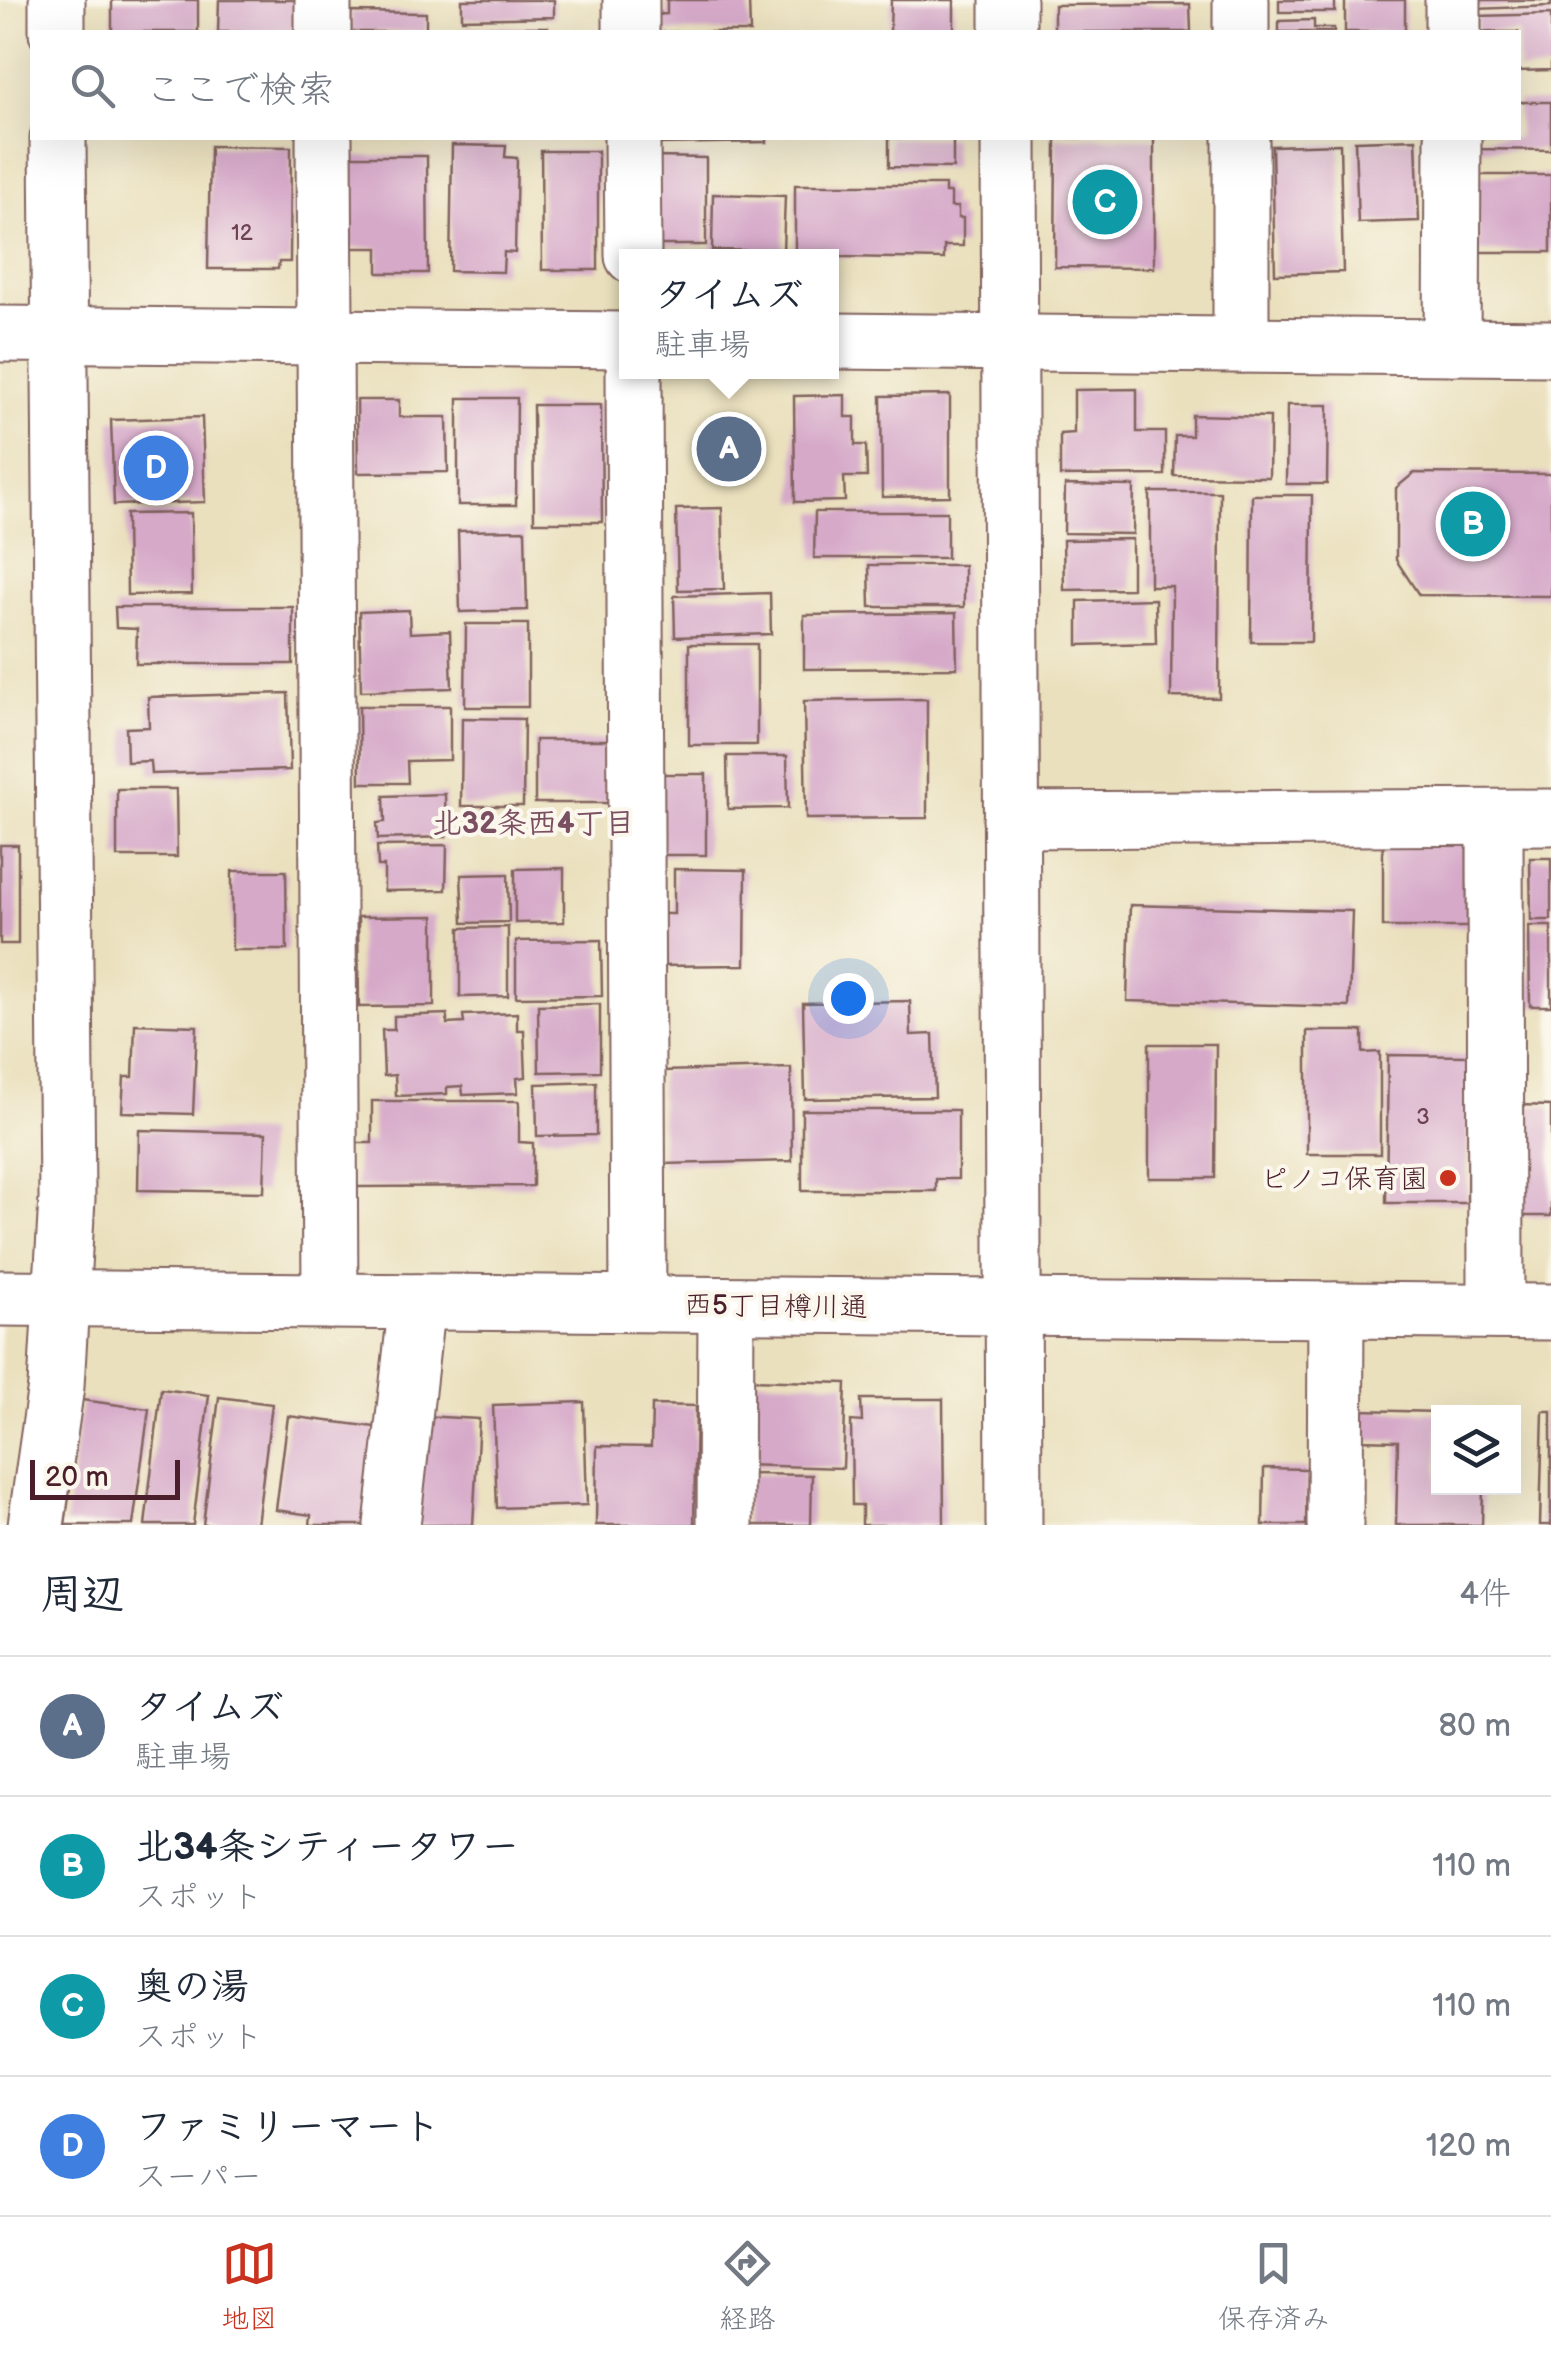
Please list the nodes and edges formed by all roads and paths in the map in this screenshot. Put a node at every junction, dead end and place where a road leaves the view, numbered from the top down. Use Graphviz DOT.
graph roads {
  1 [pos="57,0"];
  2 [pos="323,0"];
  3 [pos="630,0"];
  4 [pos="1008,0"];
  5 [pos="1241,0"];
  6 [pos="1452,0"];
  7 [pos="58,30"];
  8 [pos="323,30"];
  9 [pos="631,30"];
  10 [pos="1008,30"];
  11 [pos="1241,30"];
  12 [pos="1452,30"];
  13 [pos="58,140"];
  14 [pos="324,140"];
  15 [pos="632,140"];
  16 [pos="1009,140"];
  17 [pos="1241,140"];
  18 [pos="1452,140"];
  19 [pos="633,249"];
  20 [pos="0,334"];
  21 [pos="61,335"];
  22 [pos="325,337"];
  23 [pos="619,340"];
  24 [pos="839,341"];
  25 [pos="1010,343"];
  26 [pos="1242,345"];
  27 [pos="1452,347"];
  28 [pos="1551,348"];
  29 [pos="634,379"];
  30 [pos="1551,817"];
  31 [pos="1495,818"];
  32 [pos="1012,820"];
  33 [pos="0,1298"];
  34 [pos="61,1299"];
  35 [pos="330,1301"];
  36 [pos="417,1302"];
  37 [pos="638,1304"];
  38 [pos="726,1304"];
  39 [pos="1013,1307"];
  40 [pos="1336,1310"];
  41 [pos="1496,1311"];
  42 [pos="1551,1312"];
  43 [pos="36,1525"];
  44 [pos="392,1525"];
  45 [pos="725,1525"];
  46 [pos="1014,1525"];
  47 [pos="1335,1525"];
  1 -- 7 [label="street"];
  2 -- 8 [label="street"];
  3 -- 9 [label="street"];
  4 -- 10 [label="street"];
  5 -- 11 [label="street"];
  6 -- 12 [label="street"];
  13 -- 21 [label="street"];
  14 -- 22 [label="street"];
  15 -- 19 [label="street"];
  16 -- 25 [label="street"];
  17 -- 26 [label="street"];
  18 -- 27 [label="street"];
  20 -- 21 [label="street"];
  21 -- 22 [label="street"];
  21 -- 34 [label="street"];
  22 -- 23 [label="street"];
  22 -- 35 [label="street"];
  24 -- 25 [label="street"];
  25 -- 26 [label="street"];
  25 -- 32 [label="street"];
  26 -- 27 [label="street"];
  27 -- 28 [label="street"];
  29 -- 37 [label="street"];
  30 -- 31 [label="street"];
  31 -- 32 [label="street"];
  31 -- 41 [label="street"];
  32 -- 39 [label="street"];
  33 -- 34 [label="street, 西5丁目樽川通"];
  34 -- 35 [label="street, 西5丁目樽川通"];
  34 -- 43 [label="street"];
  35 -- 36 [label="street, 西5丁目樽川通"];
  36 -- 37 [label="street, 西5丁目樽川通"];
  36 -- 44 [label="street"];
  37 -- 38 [label="street, 西5丁目樽川通"];
  38 -- 39 [label="street, 西5丁目樽川通"];
  38 -- 45 [label="street"];
  39 -- 40 [label="street, 西5丁目樽川通"];
  39 -- 46 [label="street"];
  40 -- 41 [label="street, 西5丁目樽川通"];
  40 -- 47 [label="street"];
  41 -- 42 [label="street, 西5丁目樽川通"];
}
